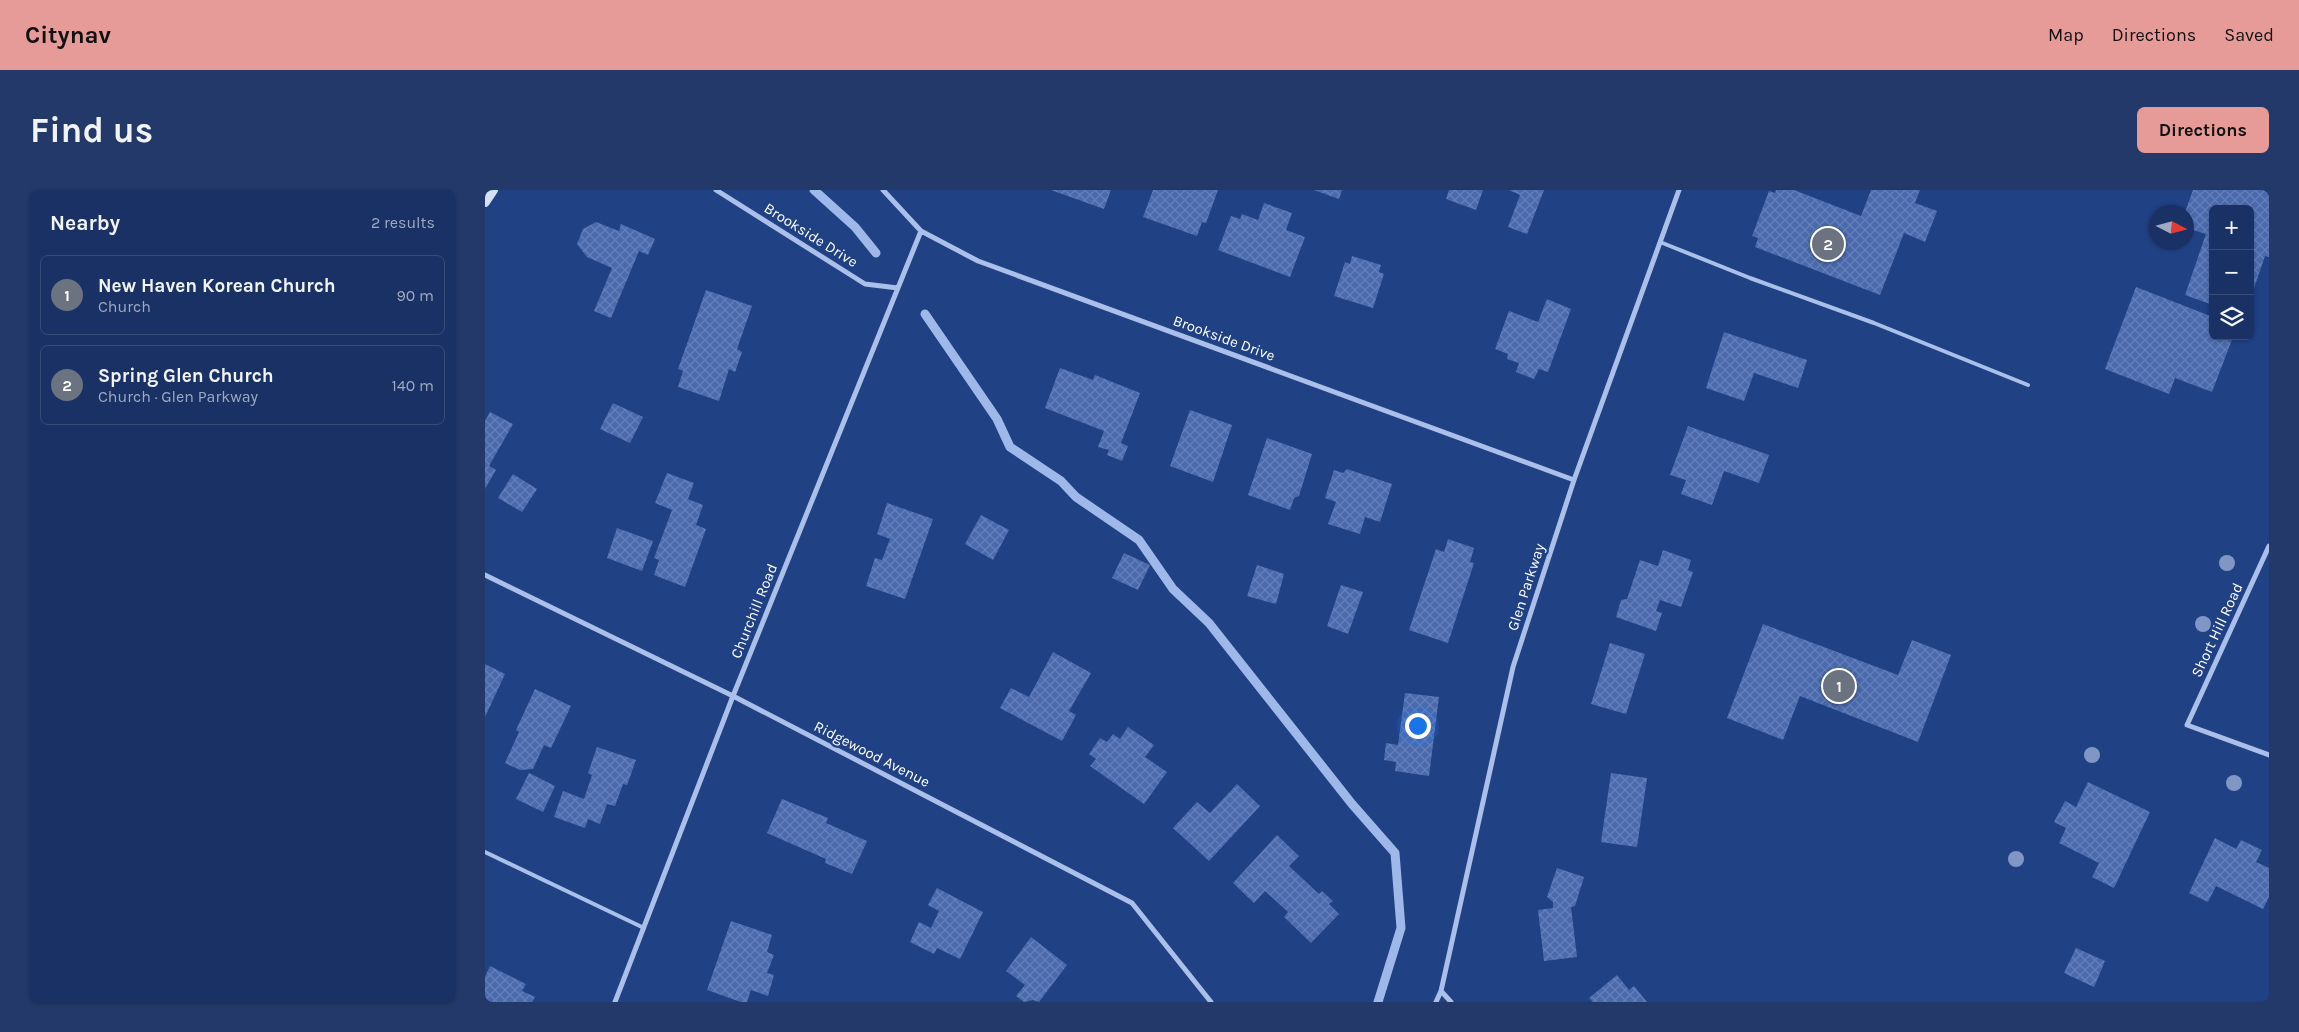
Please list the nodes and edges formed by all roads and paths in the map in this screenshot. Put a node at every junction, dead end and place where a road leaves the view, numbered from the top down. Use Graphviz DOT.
graph roads {
  1 [pos="493,190"];
  2 [pos="716,190"];
  3 [pos="883,190"];
  4 [pos="1679,190"];
  5 [pos="485,202"];
  6 [pos="921,231"];
  7 [pos="1660,242"];
  8 [pos="898,288"];
  9 [pos="2027,385"];
  10 [pos="1575,480"];
  11 [pos="2269,546"];
  12 [pos="485,575"];
  13 [pos="733,696"];
  14 [pos="2269,755"];
  15 [pos="485,852"];
  16 [pos="644,928"];
  17 [pos="1441,991"];
  18 [pos="615,1002"];
  19 [pos="1211,1002"];
  20 [pos="1436,1002"];
  21 [pos="1451,1002"];
  1 -- 5 [label="main road"];
  2 -- 8 [label="street, Brookside Drive"];
  3 -- 6 [label="street, Brookside Drive"];
  4 -- 7 [label="street, Glen Parkway"];
  6 -- 8 [label="street, Churchill Road"];
  6 -- 10 [label="street, Brookside Drive"];
  7 -- 9 [label="lane"];
  7 -- 10 [label="street, Glen Parkway"];
  8 -- 13 [label="street, Churchill Road"];
  10 -- 17 [label="street, Glen Parkway"];
  11 -- 14 [label="street, Short Hill Road"];
  12 -- 13 [label="street, Ridgewood Avenue"];
  13 -- 16 [label="street, Churchill Road"];
  13 -- 19 [label="street, Ridgewood Avenue"];
  15 -- 16 [label="lane"];
  16 -- 18 [label="street, Churchill Road"];
  17 -- 20 [label="street, Glen Parkway"];
  17 -- 21 [label="street"];
}
